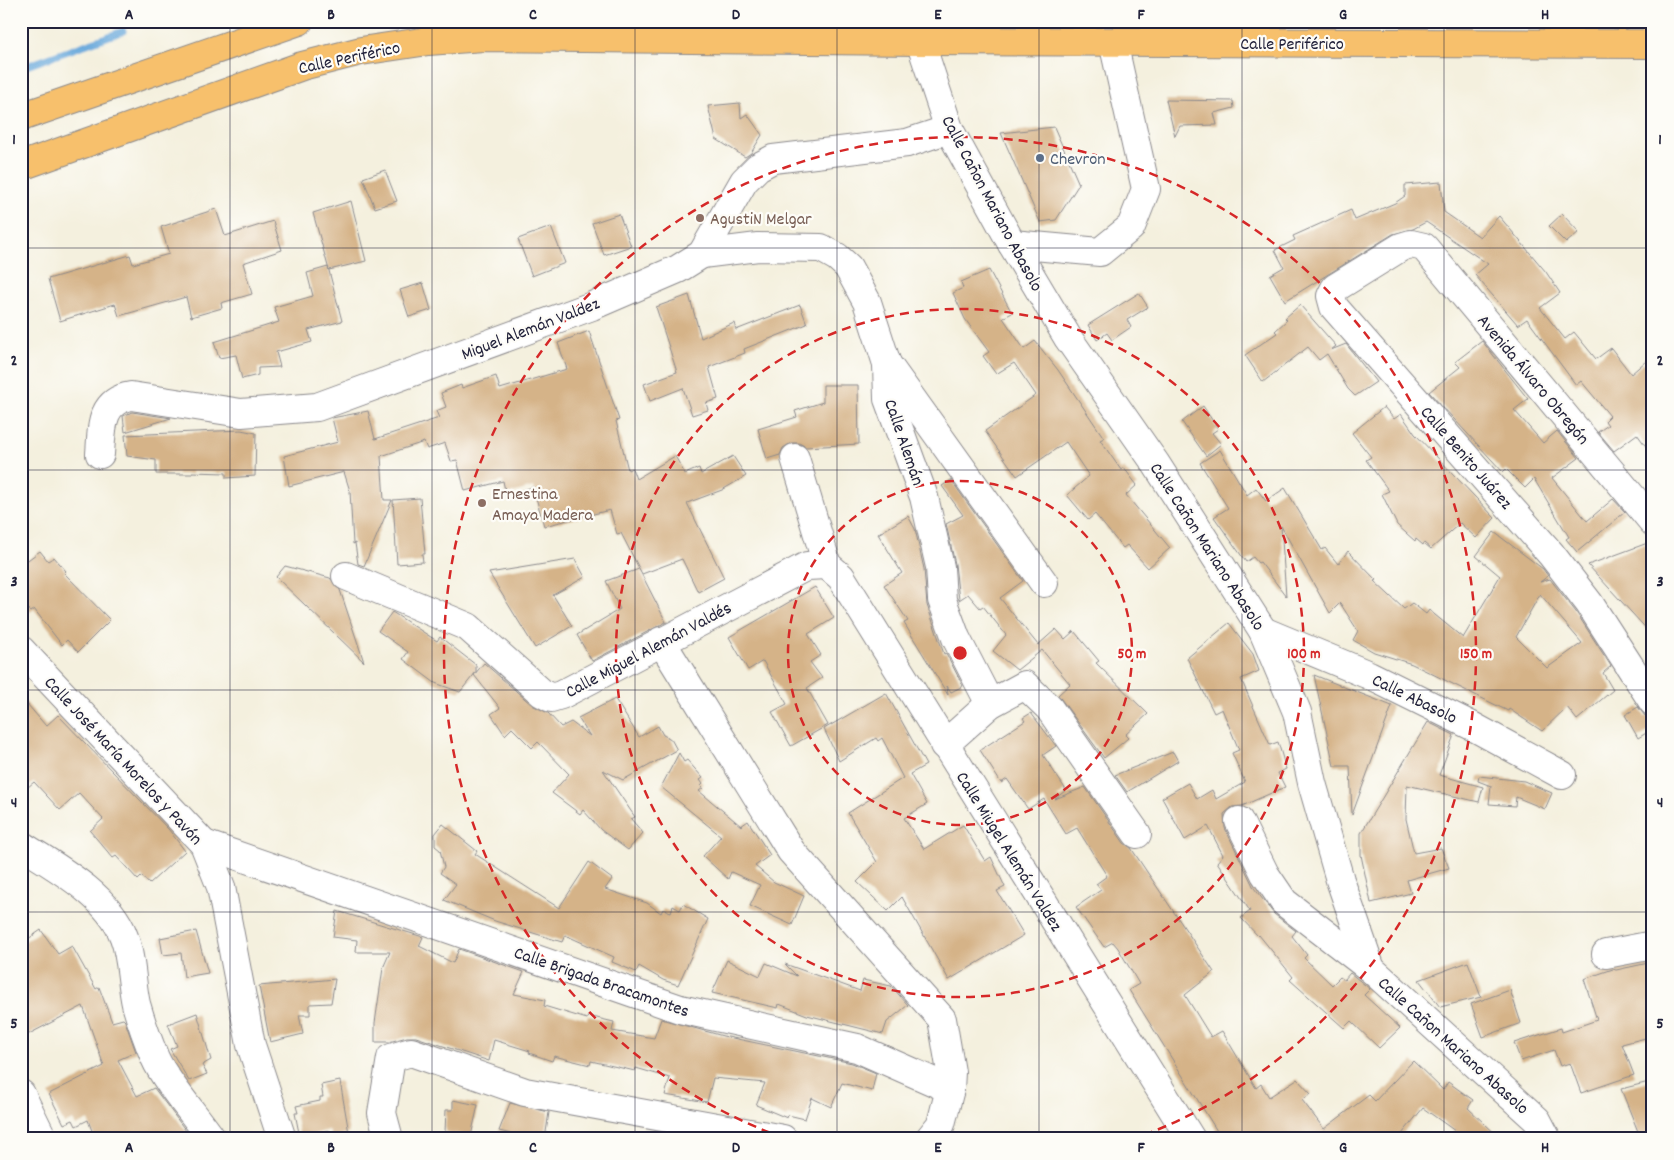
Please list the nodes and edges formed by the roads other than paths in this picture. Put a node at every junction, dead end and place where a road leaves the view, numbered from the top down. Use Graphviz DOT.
graph roads {
  1 [pos="299,21"];
  2 [pos="920,42"];
  3 [pos="1113,42"];
  4 [pos="1653,44"];
  5 [pos="21,117"];
  6 [pos="949,129"];
  7 [pos="21,166"];
  8 [pos="1012,244"];
  9 [pos="1411,244"];
  10 [pos="702,254"];
  11 [pos="887,364"];
  12 [pos="100,454"];
  13 [pos="794,458"];
  14 [pos="1653,522"];
  15 [pos="828,565"];
  16 [pos="346,576"];
  17 [pos="1044,583"];
  18 [pos="1264,631"];
  19 [pos="661,641"];
  20 [pos="21,650"];
  21 [pos="1653,702"];
  22 [pos="990,704"];
  23 [pos="944,746"];
  24 [pos="1562,775"];
  25 [pos="1239,821"];
  26 [pos="1137,834"];
  27 [pos="204,844"];
  28 [pos="21,845"];
  29 [pos="1653,945"];
  30 [pos="1606,954"];
  31 [pos="1371,969"];
  32 [pos="950,1089"];
  33 [pos="21,1094"];
  34 [pos="43,1139"];
  35 [pos="212,1139"];
  36 [pos="282,1139"];
  37 [pos="389,1139"];
  38 [pos="783,1139"];
  39 [pos="929,1139"];
  40 [pos="1191,1139"];
  41 [pos="1547,1139"];
  1 -- 5 [label="highway"];
  2 -- 3 [label="highway, Calle Periférico"];
  2 -- 6 [label="street, Calle Cañon Mariano Abasolo"];
  2 -- 7 [label="highway, Calle Periférico"];
  3 -- 4 [label="highway, Calle Periférico"];
  3 -- 8 [label="street"];
  6 -- 8 [label="street, Calle Cañon Mariano Abasolo"];
  6 -- 10 [label="street, Miguel Alemán Valdez"];
  8 -- 18 [label="street, Calle Cañon Mariano Abasolo"];
  9 -- 14 [label="street, Avenida Álvaro Obregón"];
  9 -- 21 [label="street, Calle Benito Juárez"];
  10 -- 11 [label="street, Calle Alemán"];
  10 -- 12 [label="street, Miguel Alemán Valdez"];
  11 -- 17 [label="street"];
  11 -- 22 [label="street, Calle Alemán"];
  13 -- 15 [label="street"];
  15 -- 19 [label="street, Calle Miguel Alemán Valdés"];
  15 -- 23 [label="street, Calle Miugel Alemán Valdez"];
  16 -- 19 [label="street, Calle Miguel Alemán Valdés"];
  18 -- 24 [label="street, Calle Abasolo"];
  18 -- 31 [label="street, Calle Cañon Mariano Abasolo"];
  19 -- 32 [label="street"];
  20 -- 27 [label="street, Calle José María Morelos y Pavón"];
  22 -- 23 [label="street"];
  22 -- 26 [label="street"];
  23 -- 40 [label="street, Calle Miugel Alemán Valdez"];
  25 -- 31 [label="street"];
  27 -- 32 [label="street, Calle Brigada Bracamontes"];
  27 -- 36 [label="street, Calle José María Morelos y Pavón"];
  28 -- 35 [label="street"];
  29 -- 30 [label="street"];
  31 -- 41 [label="street, Calle Cañon Mariano Abasolo"];
  32 -- 39 [label="street"];
  33 -- 34 [label="street"];
  37 -- 38 [label="street"];
}
